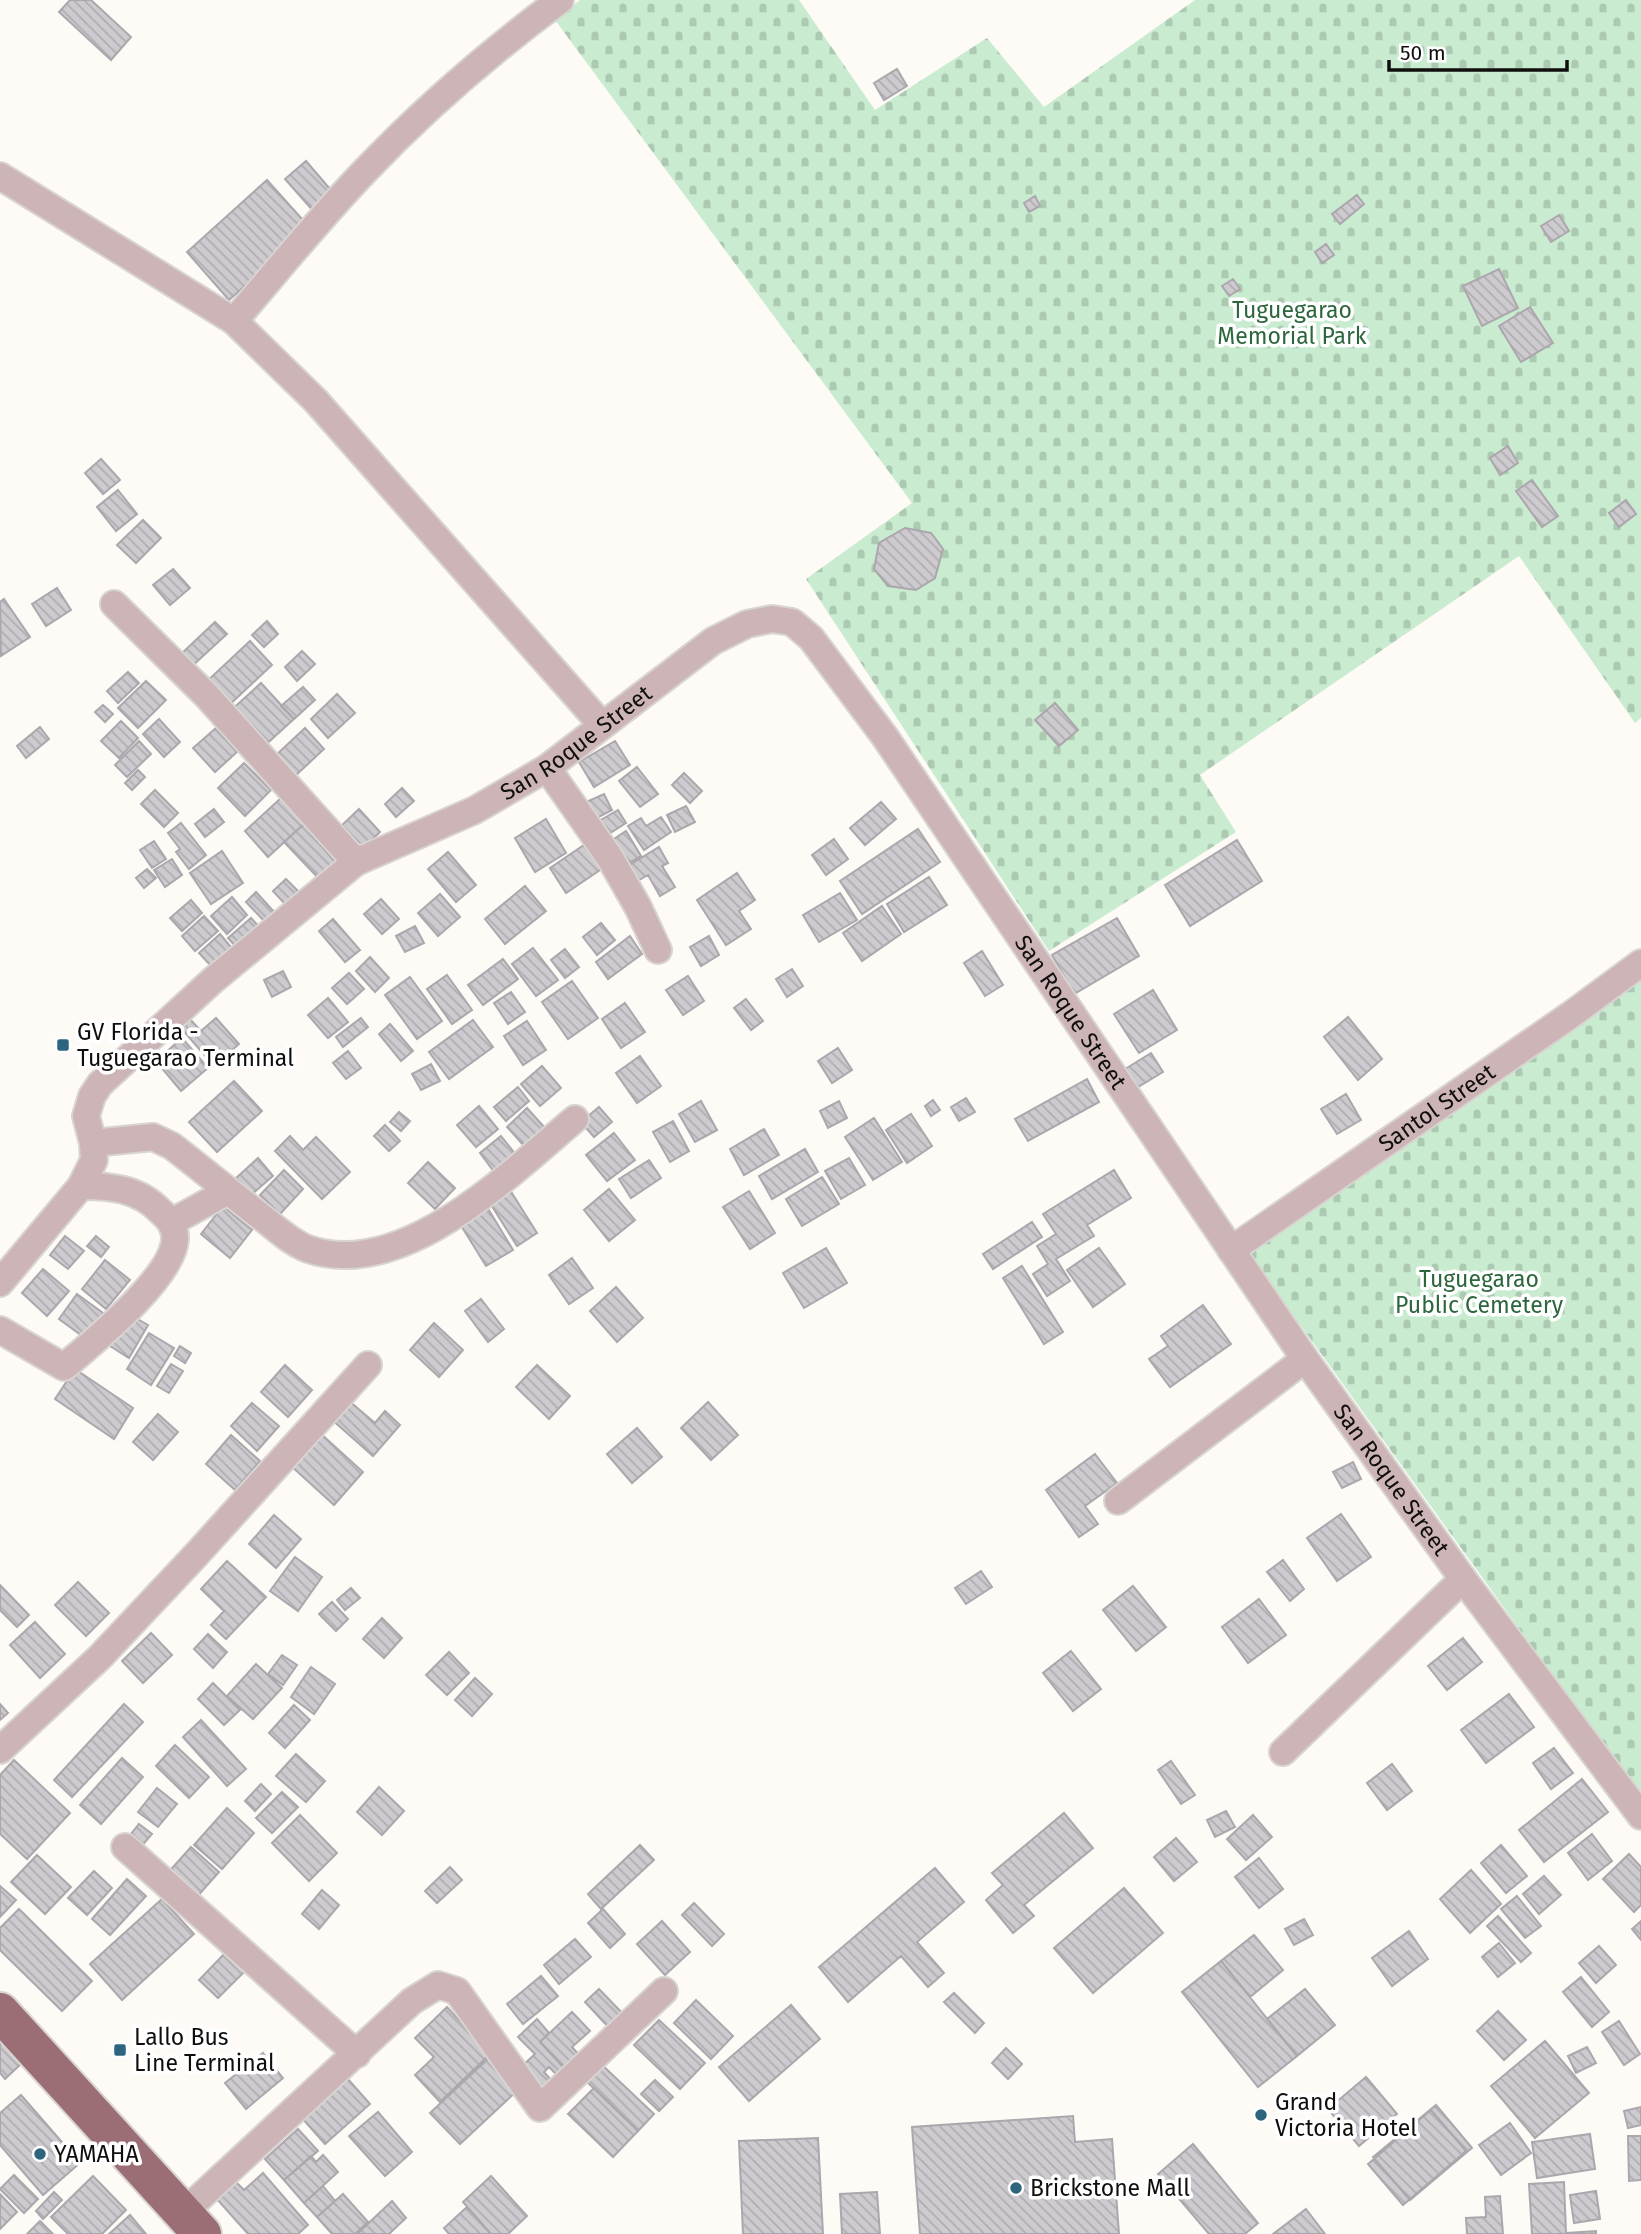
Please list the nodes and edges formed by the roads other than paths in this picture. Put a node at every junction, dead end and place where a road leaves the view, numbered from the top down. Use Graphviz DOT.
graph roads {
  1 [pos="559,0"];
  2 [pos="0,176"];
  3 [pos="234,321"];
  4 [pos="114,604"];
  5 [pos="602,725"];
  6 [pos="547,768"];
  7 [pos="356,862"];
  8 [pos="658,950"];
  9 [pos="1641,963"];
  10 [pos="575,1119"];
  11 [pos="93,1143"];
  12 [pos="80,1186"];
  13 [pos="228,1191"];
  14 [pos="172,1222"];
  15 [pos="1231,1250"];
  16 [pos="0,1283"];
  17 [pos="0,1330"];
  18 [pos="1305,1359"];
  19 [pos="368,1365"];
  20 [pos="1118,1501"];
  21 [pos="1463,1579"];
  22 [pos="0,1750"];
  23 [pos="1283,1752"];
  24 [pos="1641,1816"];
  25 [pos="125,1847"];
  26 [pos="664,1991"];
  27 [pos="0,2012"];
  28 [pos="357,2054"];
  29 [pos="192,2223"];
  1 -- 3 [label="street"];
  2 -- 3 [label="street"];
  3 -- 5 [label="street"];
  4 -- 7 [label="street"];
  5 -- 6 [label="street, San Roque Street"];
  5 -- 15 [label="street, San Roque Street"];
  6 -- 7 [label="street, San Roque Street"];
  6 -- 8 [label="street"];
  7 -- 11 [label="street, San Roque Street"];
  9 -- 15 [label="street, Santol Street"];
  10 -- 13 [label="street"];
  11 -- 12 [label="street"];
  11 -- 13 [label="street"];
  12 -- 14 [label="street"];
  12 -- 16 [label="street"];
  13 -- 14 [label="street"];
  14 -- 17 [label="street"];
  15 -- 18 [label="street, San Roque Street"];
  18 -- 20 [label="street"];
  18 -- 21 [label="street, San Roque Street"];
  19 -- 22 [label="street"];
  21 -- 23 [label="street"];
  21 -- 24 [label="street, San Roque Street"];
  25 -- 28 [label="street"];
  26 -- 28 [label="street"];
  27 -- 29 [label="highway"];
  28 -- 29 [label="street"];
}
